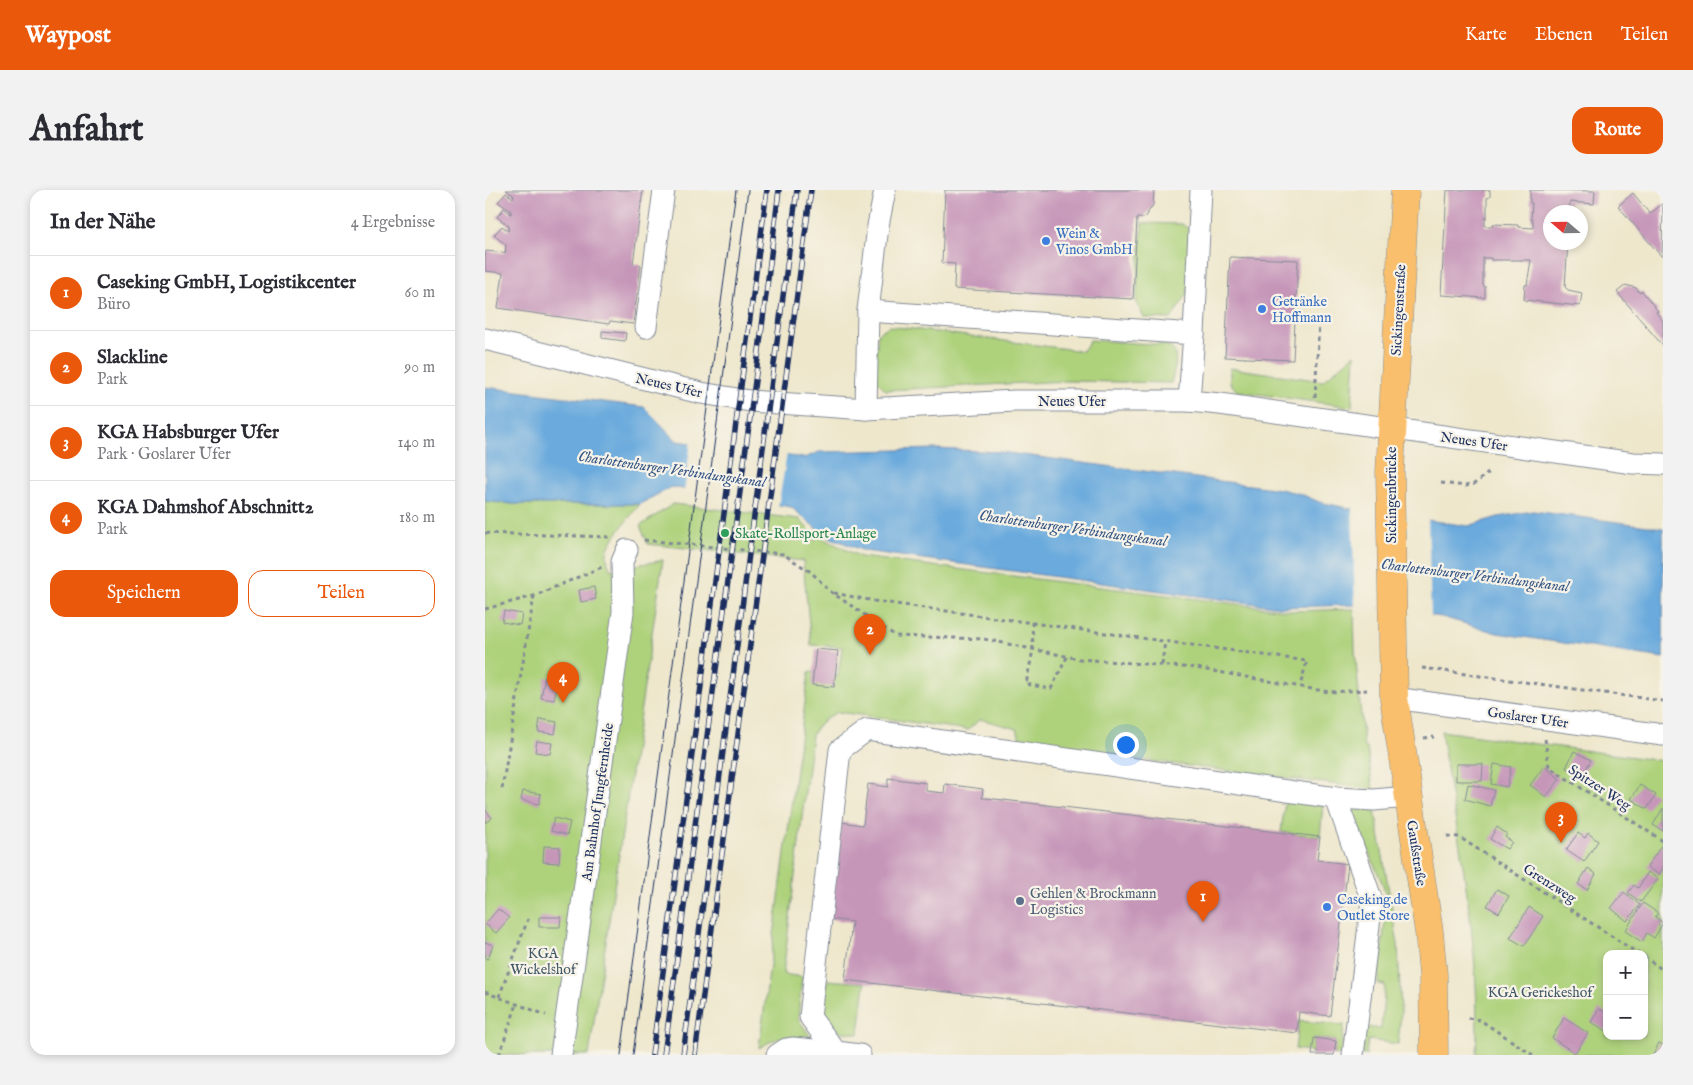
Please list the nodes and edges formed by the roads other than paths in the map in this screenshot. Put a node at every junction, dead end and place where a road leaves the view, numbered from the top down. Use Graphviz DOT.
graph roads {
  1 [pos="664,190"];
  2 [pos="885,190"];
  3 [pos="1201,190"];
  4 [pos="1405,190"];
  5 [pos="868,311"];
  6 [pos="646,327"];
  7 [pos="1194,334"];
  8 [pos="485,339"];
  9 [pos="1189,402"];
  10 [pos="865,409"];
  11 [pos="1391,429"];
  12 [pos="1663,464"];
  13 [pos="628,550"];
  14 [pos="1393,651"];
  15 [pos="1394,698"];
  16 [pos="1663,735"];
  17 [pos="1408,797"];
  18 [pos="1336,798"];
  19 [pos="836,1052"];
  20 [pos="561,1055"];
  21 [pos="777,1055"];
  22 [pos="860,1055"];
  23 [pos="1353,1055"];
  24 [pos="1434,1055"];
  1 -- 6 [label="street"];
  2 -- 5 [label="street"];
  3 -- 7 [label="street"];
  4 -- 11 [label="main road, Sickingenstraße"];
  5 -- 7 [label="street"];
  5 -- 10 [label="street"];
  7 -- 9 [label="street"];
  8 -- 10 [label="street, Neues Ufer"];
  9 -- 10 [label="street, Neues Ufer"];
  9 -- 11 [label="street, Neues Ufer"];
  11 -- 12 [label="street, Neues Ufer"];
  11 -- 14 [label="main road, Sickingenbrücke"];
  13 -- 20 [label="street, Am Bahnhof Jungfernheide"];
  14 -- 15 [label="main road, Gaußstraße"];
  15 -- 16 [label="street, Goslarer Ufer"];
  15 -- 17 [label="main road, Gaußstraße"];
  17 -- 18 [label="street"];
  17 -- 24 [label="main road, Gaußstraße"];
  18 -- 19 [label="street"];
  18 -- 23 [label="street"];
  19 -- 21 [label="street"];
  19 -- 22 [label="street"];
}
